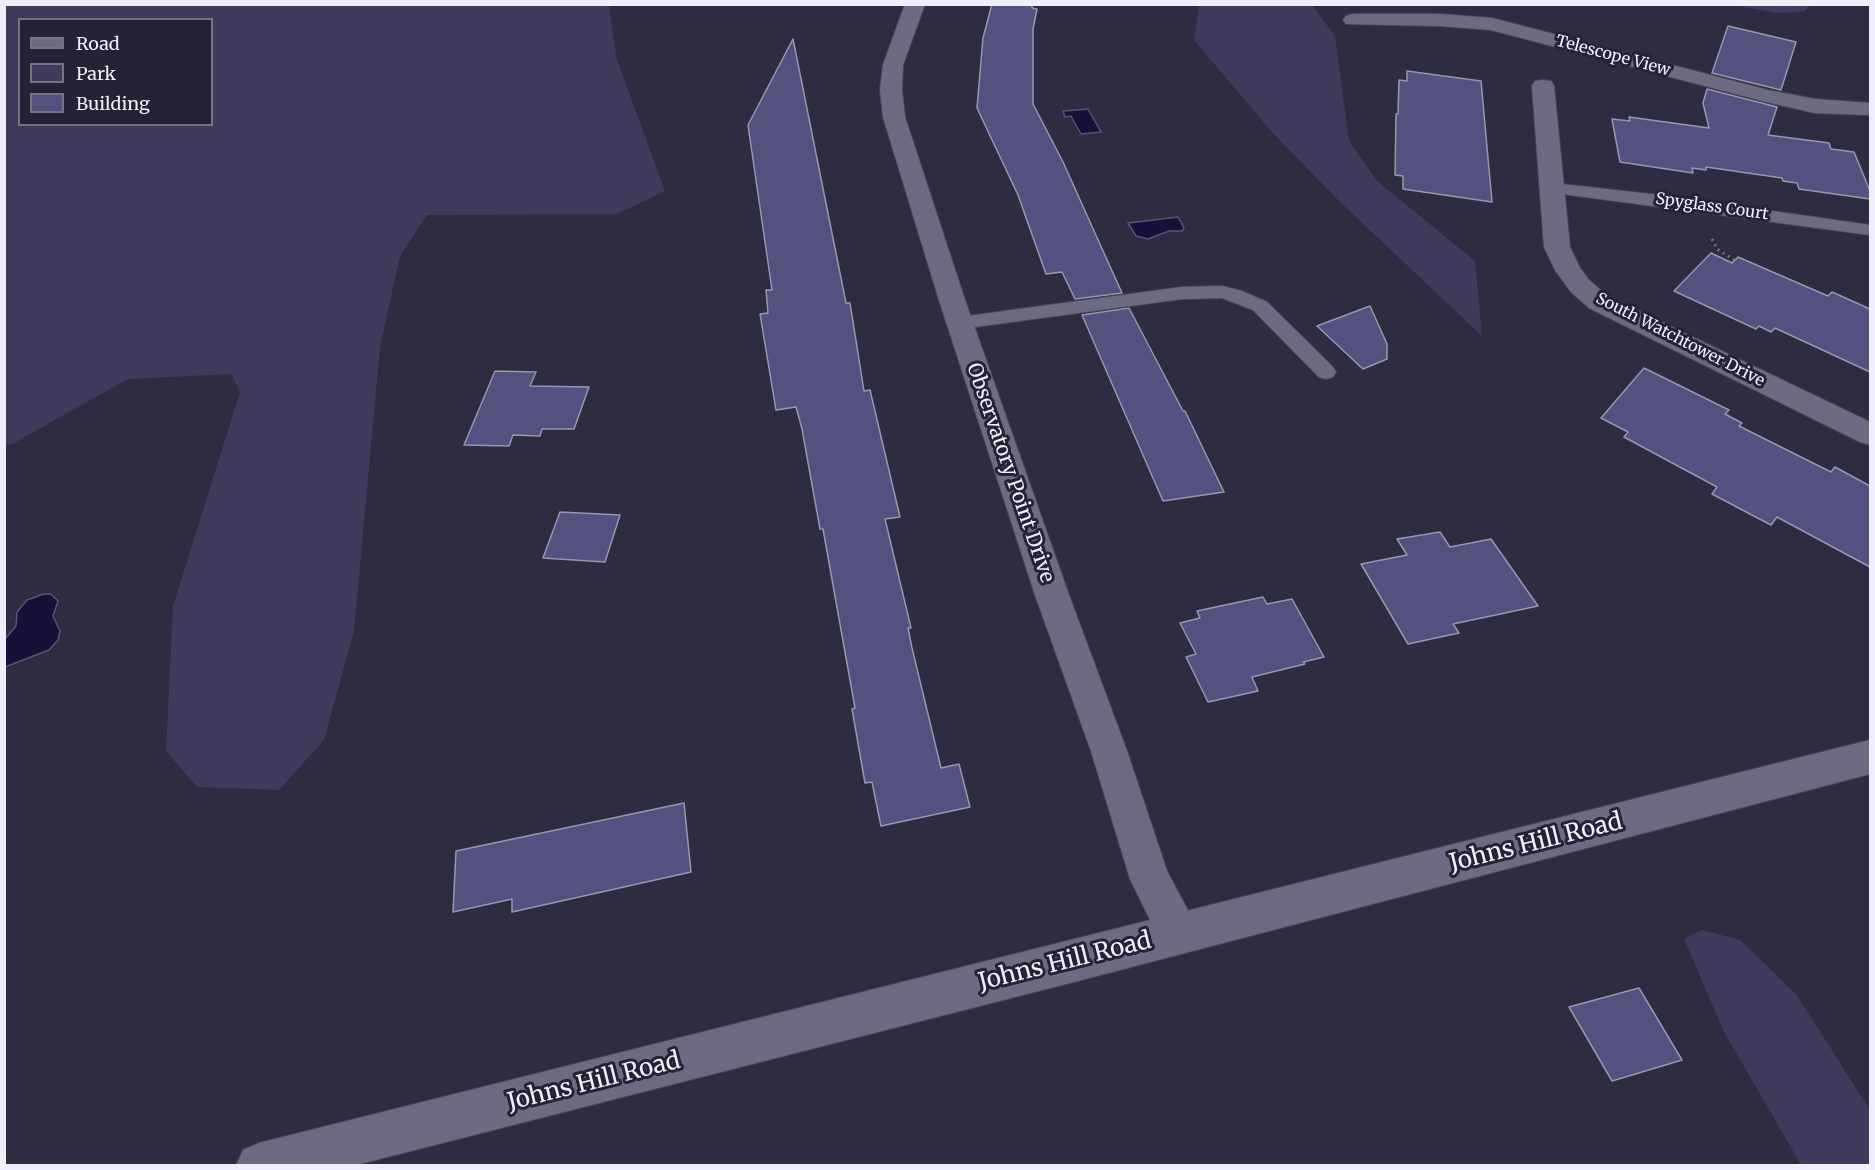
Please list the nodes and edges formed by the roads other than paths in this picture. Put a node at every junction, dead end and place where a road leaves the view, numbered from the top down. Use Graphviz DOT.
graph roads {
  1 [pos="915,4"];
  2 [pos="1353,20"];
  3 [pos="1544,86"];
  4 [pos="1870,109"];
  5 [pos="1553,188"];
  6 [pos="1870,230"];
  7 [pos="960,323"];
  8 [pos="1326,372"];
  9 [pos="1870,434"];
  10 [pos="1870,757"];
  11 [pos="1179,933"];
  12 [pos="259,1166"];
  1 -- 7 [label="street, Observatory Point Drive"];
  2 -- 4 [label="street, Telescope View"];
  3 -- 5 [label="street, South Watchtower Drive"];
  5 -- 6 [label="lane, Spyglass Court"];
  5 -- 9 [label="street, South Watchtower Drive"];
  7 -- 8 [label="lane"];
  7 -- 11 [label="street, Observatory Point Drive"];
  10 -- 11 [label="street, Johns Hill Road"];
  11 -- 12 [label="street, Johns Hill Road"];
}
